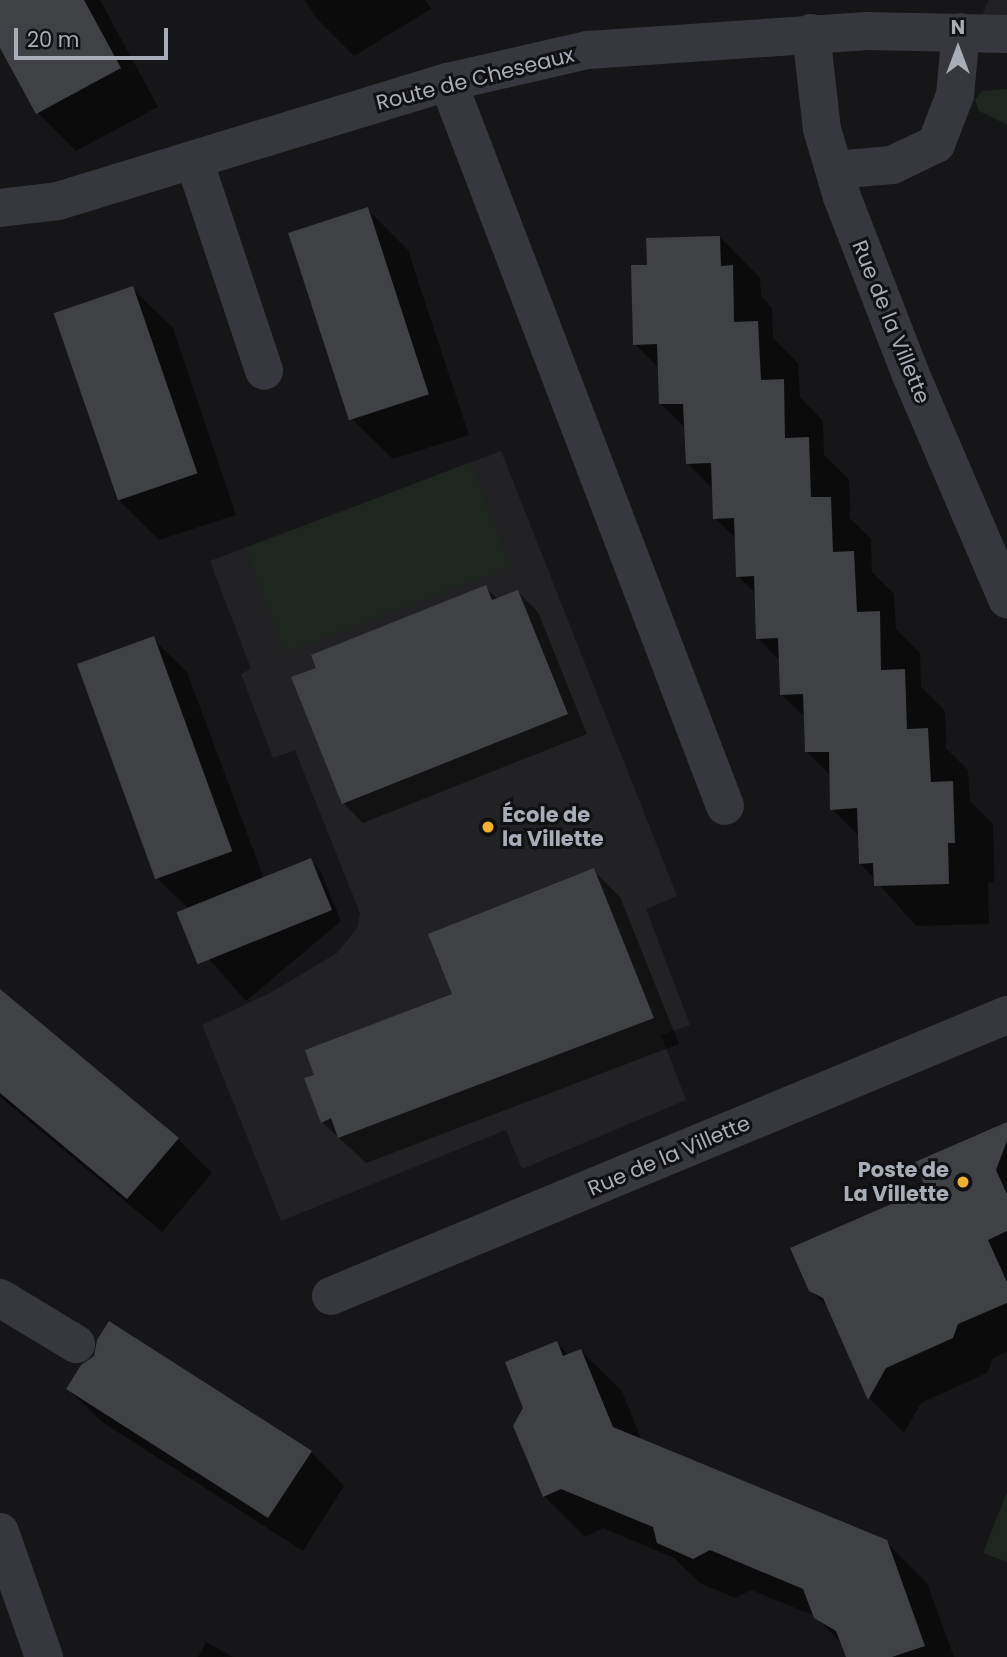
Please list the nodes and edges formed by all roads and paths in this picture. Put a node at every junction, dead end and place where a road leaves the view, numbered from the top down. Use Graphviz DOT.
graph roads {
  1 [pos="961,32"];
  2 [pos="811,33"];
  3 [pos="1007,34"];
  4 [pos="448,82"];
  5 [pos="195,163"];
  6 [pos="835,170"];
  7 [pos="0,208"];
  8 [pos="264,371"];
  9 [pos="1007,599"];
  10 [pos="725,806"];
  11 [pos="1007,1015"];
  12 [pos="331,1296"];
  13 [pos="0,1297"];
  14 [pos="76,1345"];
  15 [pos="0,1532"];
  16 [pos="44,1657"];
  1 -- 2 [label="street, Route de Cheseaux"];
  1 -- 3 [label="street, Route de Cheseaux"];
  1 -- 6 [label="street"];
  2 -- 4 [label="street, Route de Cheseaux"];
  2 -- 6 [label="street, Rue de la Villette"];
  4 -- 5 [label="street, Route de Cheseaux"];
  4 -- 10 [label="street"];
  5 -- 7 [label="street, Route de Cheseaux"];
  5 -- 8 [label="street"];
  6 -- 9 [label="street, Rue de la Villette"];
  11 -- 12 [label="street, Rue de la Villette"];
  13 -- 14 [label="street"];
  15 -- 16 [label="street"];
}
